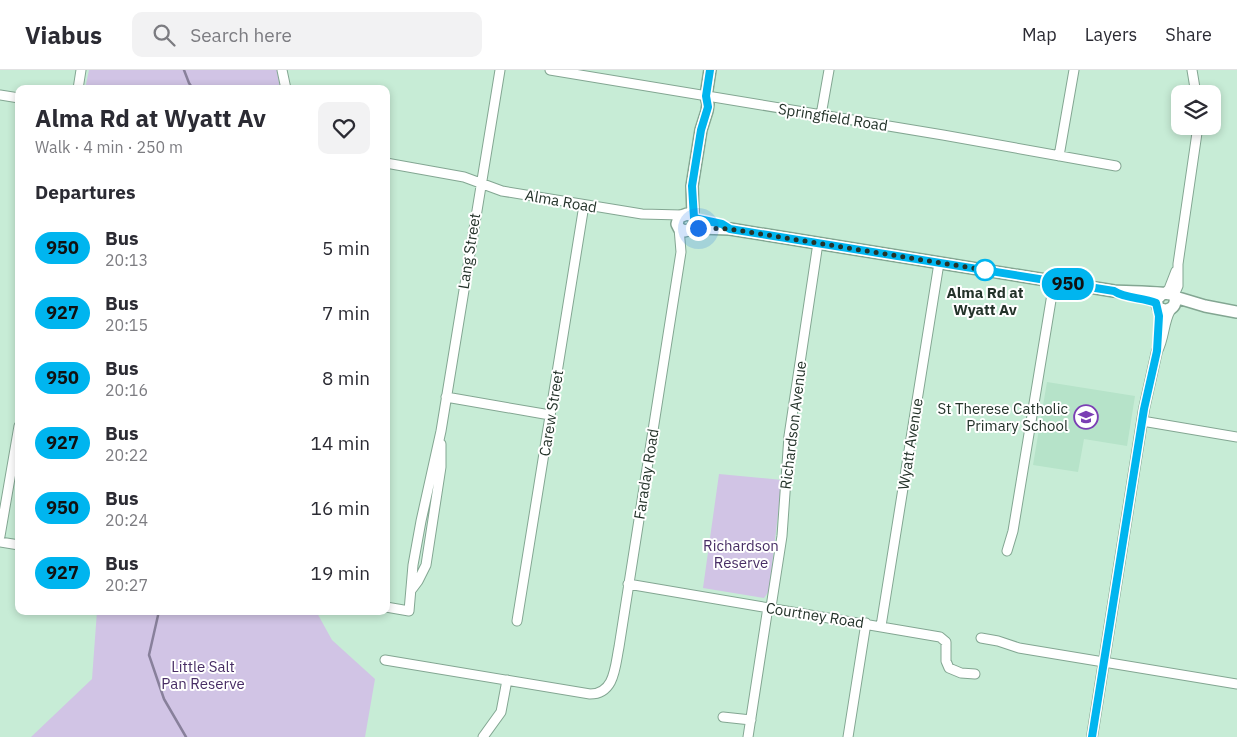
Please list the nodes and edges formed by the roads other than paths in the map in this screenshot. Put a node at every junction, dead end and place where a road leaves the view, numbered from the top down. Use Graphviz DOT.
graph roads {
  1 [pos="81,70"];
  2 [pos="282,70"];
  3 [pos="500,70"];
  4 [pos="550,70"];
  5 [pos="710,70"];
  6 [pos="828,70"];
  7 [pos="1074,70"];
  8 [pos="1192,70"];
  9 [pos="79,85"];
  10 [pos="285,85"];
  11 [pos="1194,85"];
  12 [pos="0,95"];
  13 [pos="706,96"];
  14 [pos="15,97"];
  15 [pos="822,115"];
  16 [pos="1197,135"];
  17 [pos="1060,156"];
  18 [pos="390,164"];
  19 [pos="1116,166"];
  20 [pos="481,183"];
  21 [pos="584,205"];
  22 [pos="686,222"];
  23 [pos="818,243"];
  24 [pos="939,263"];
  25 [pos="1054,282"];
  26 [pos="1167,301"];
  27 [pos="1237,312"];
  28 [pos="446,397"];
  29 [pos="550,415"];
  30 [pos="1142,421"];
  31 [pos="1237,436"];
  32 [pos="15,449"];
  33 [pos="0,536"];
  34 [pos="0,542"];
  35 [pos="15,544"];
  36 [pos="1007,551"];
  37 [pos="628,584"];
  38 [pos="769,607"];
  39 [pos="390,608"];
  40 [pos="517,621"];
  41 [pos="866,623"];
  42 [pos="881,626"];
  43 [pos="981,638"];
  44 [pos="385,660"];
  45 [pos="1104,662"];
  46 [pos="975,674"];
  47 [pos="507,680"];
  48 [pos="1237,684"];
  49 [pos="723,717"];
  50 [pos="751,720"];
  51 [pos="483,737"];
  52 [pos="748,737"];
  53 [pos="848,737"];
  54 [pos="1092,737"];
  1 -- 9 [label="street"];
  2 -- 10 [label="street"];
  3 -- 20 [label="street, Lang Street"];
  4 -- 13 [label="street, Springfield Road"];
  5 -- 13 [label="main road, Faraday Road"];
  6 -- 15 [label="street"];
  7 -- 17 [label="street"];
  8 -- 11 [label="street"];
  12 -- 14 [label="street"];
  13 -- 15 [label="street, Springfield Road"];
  13 -- 22 [label="main road, Faraday Road"];
  15 -- 17 [label="street, Springfield Road"];
  16 -- 26 [label="street"];
  17 -- 19 [label="street, Springfield Road"];
  18 -- 20 [label="street, Alma Road"];
  20 -- 21 [label="street, Alma Road"];
  20 -- 28 [label="street, Lang Street"];
  21 -- 22 [label="street, Alma Road"];
  21 -- 29 [label="street, Carew Street"];
  22 -- 23 [label="main road, Alma Road"];
  22 -- 37 [label="street, Faraday Road"];
  23 -- 24 [label="main road, Alma Road"];
  23 -- 38 [label="street, Richardson Avenue"];
  24 -- 25 [label="main road, Alma Road"];
  24 -- 42 [label="street, Wyatt Avenue"];
  25 -- 26 [label="main road, Alma Road"];
  25 -- 36 [label="street"];
  26 -- 27 [label="main road, Alma Road"];
  26 -- 30 [label="street"];
  28 -- 29 [label="street"];
  28 -- 39 [label="street, Lang Street"];
  29 -- 40 [label="street, Carew Street"];
  30 -- 31 [label="street"];
  30 -- 45 [label="street"];
  32 -- 33 [label="street"];
  34 -- 35 [label="street"];
  37 -- 38 [label="street, Courtney Road"];
  37 -- 47 [label="street, Faraday Road"];
  38 -- 41 [label="street, Courtney Road"];
  38 -- 50 [label="street, Richardson Avenue"];
  41 -- 42 [label="street, Courtney Road"];
  41 -- 53 [label="street"];
  42 -- 46 [label="street, Courtney Road"];
  43 -- 45 [label="street"];
  44 -- 47 [label="street"];
  45 -- 48 [label="street"];
  45 -- 54 [label="street"];
  47 -- 51 [label="street"];
  49 -- 50 [label="street"];
  50 -- 52 [label="street, Richardson Avenue"];
}
